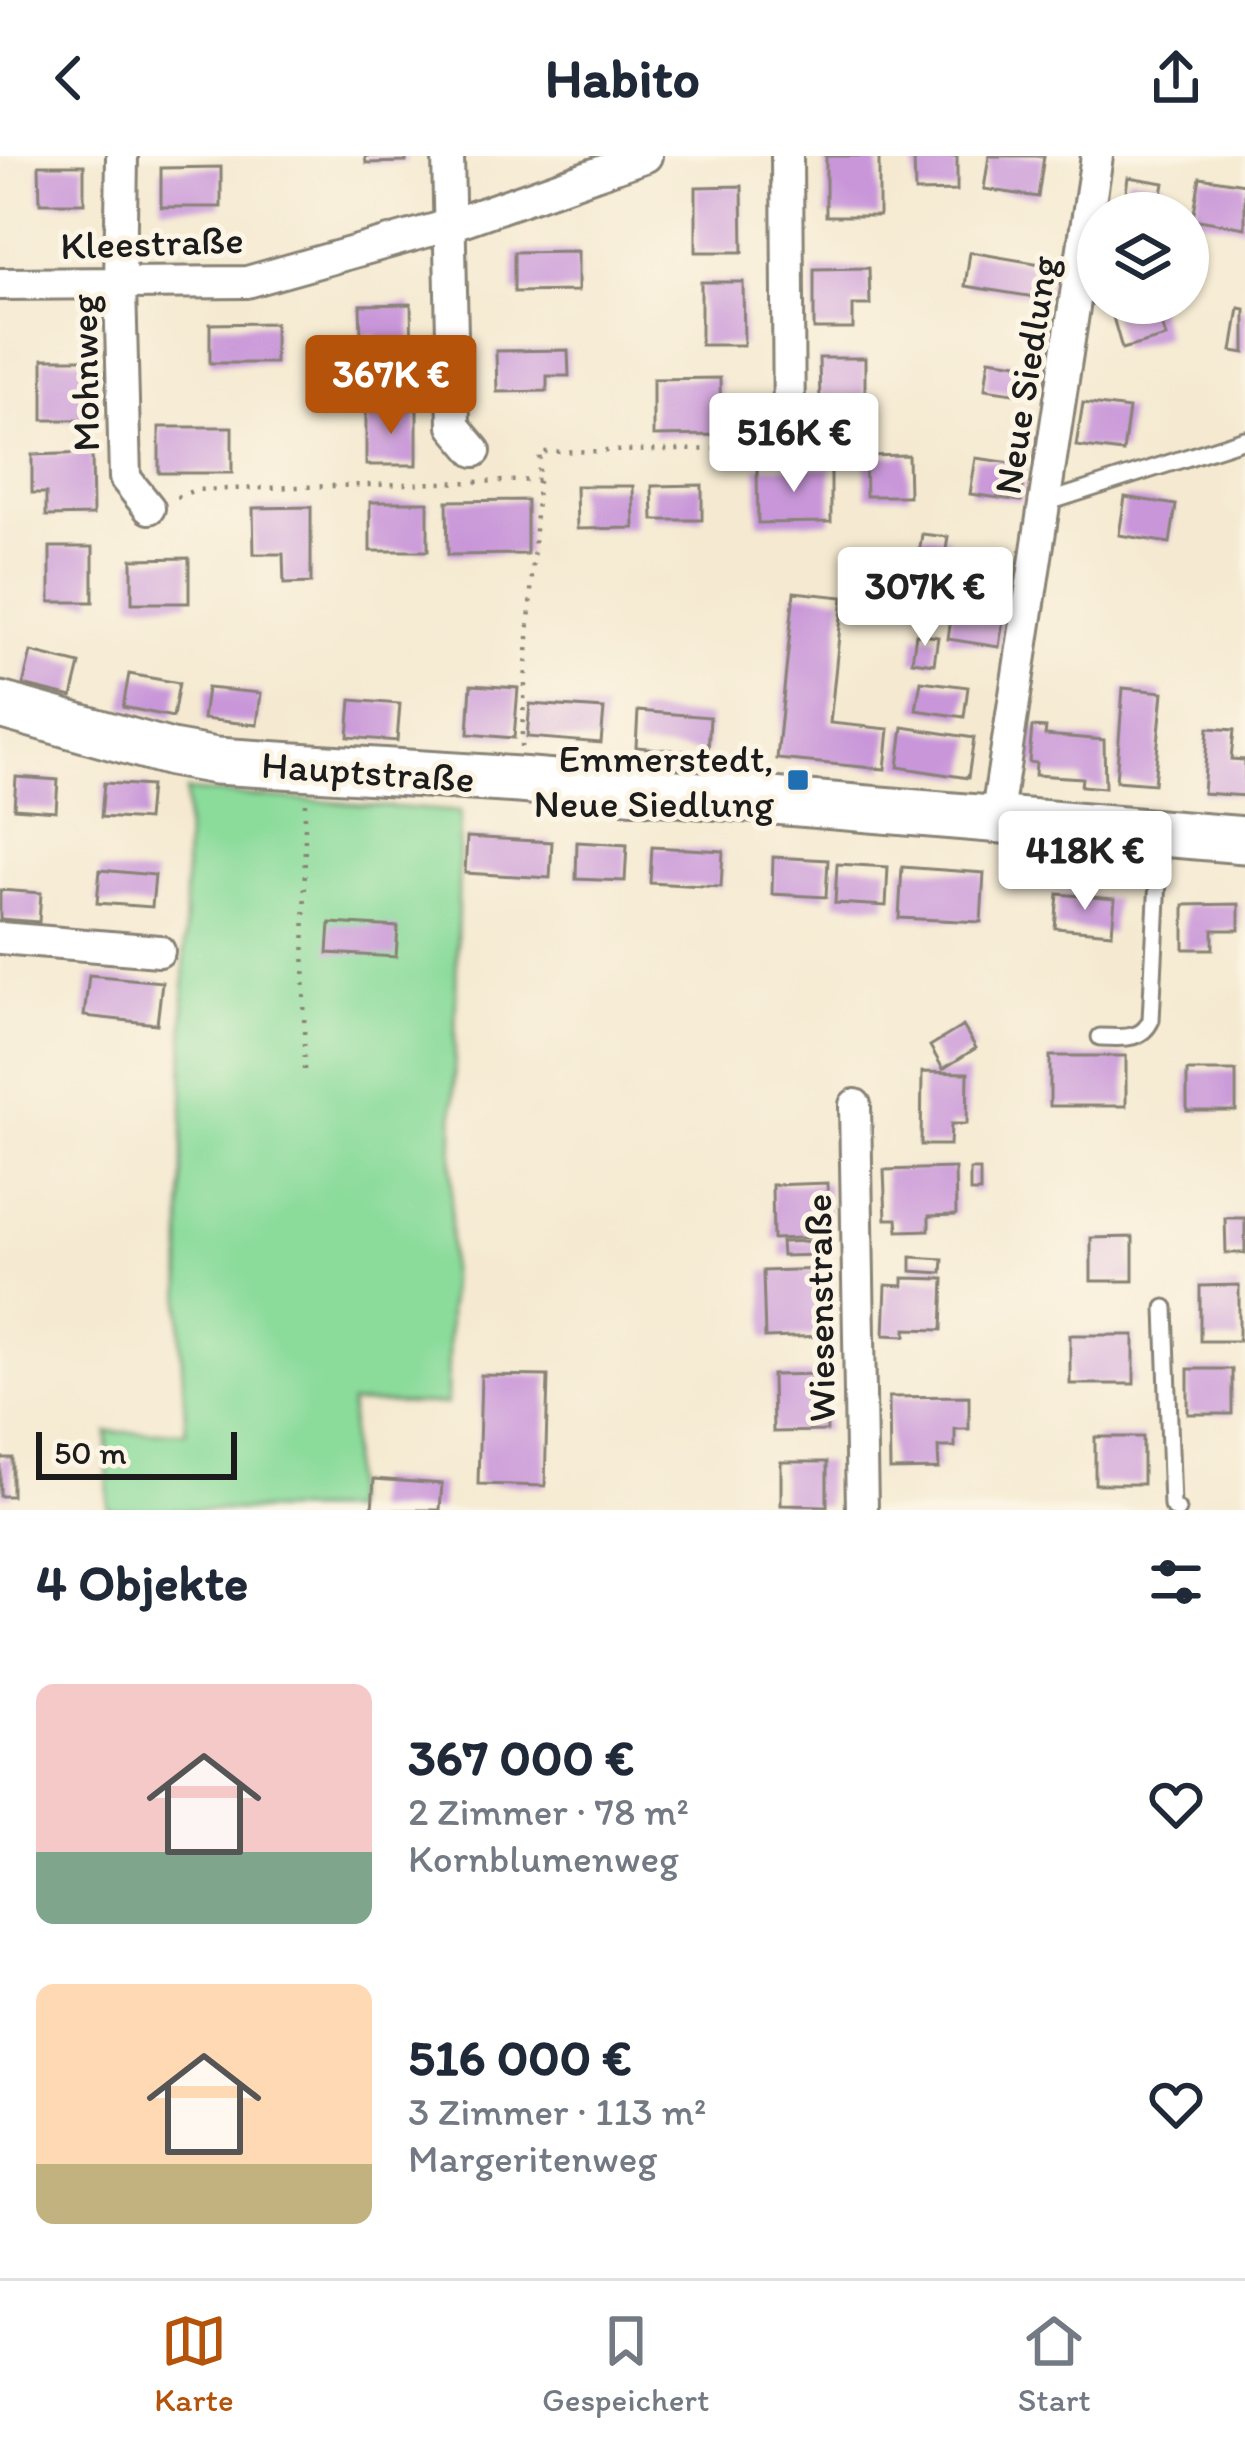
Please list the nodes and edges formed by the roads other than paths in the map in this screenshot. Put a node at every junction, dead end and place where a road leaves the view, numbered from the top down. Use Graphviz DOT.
graph roads {
  1 [pos="122,156"];
  2 [pos="448,156"];
  3 [pos="646,156"];
  4 [pos="787,156"];
  5 [pos="1097,156"];
  6 [pos="450,224"];
  7 [pos="0,284"];
  8 [pos="120,286"];
  9 [pos="789,434"];
  10 [pos="1245,439"];
  11 [pos="475,451"];
  12 [pos="1045,503"];
  13 [pos="149,508"];
  14 [pos="0,705"];
  15 [pos="996,820"];
  16 [pos="1160,834"];
  17 [pos="1245,840"];
  18 [pos="0,938"];
  19 [pos="159,951"];
  20 [pos="1100,1037"];
  21 [pos="855,1106"];
  22 [pos="1165,1308"];
  23 [pos="862,1510"];
  24 [pos="1178,1510"];
  1 -- 8 [label="street, Mohnweg"];
  2 -- 6 [label="street"];
  3 -- 6 [label="street, Kleestraße"];
  4 -- 9 [label="street"];
  5 -- 12 [label="street, Neue Siedlung"];
  6 -- 8 [label="street, Kleestraße"];
  6 -- 11 [label="street"];
  7 -- 8 [label="street, Kleestraße"];
  8 -- 13 [label="street, Mohnweg"];
  10 -- 12 [label="lane"];
  12 -- 15 [label="street, Neue Siedlung"];
  14 -- 15 [label="main road, Hauptstraße"];
  15 -- 16 [label="main road, Hauptstraße"];
  16 -- 17 [label="main road, Hauptstraße"];
  16 -- 20 [label="lane"];
  18 -- 19 [label="street"];
  21 -- 23 [label="street, Wiesenstraße"];
  22 -- 24 [label="lane"];
}
